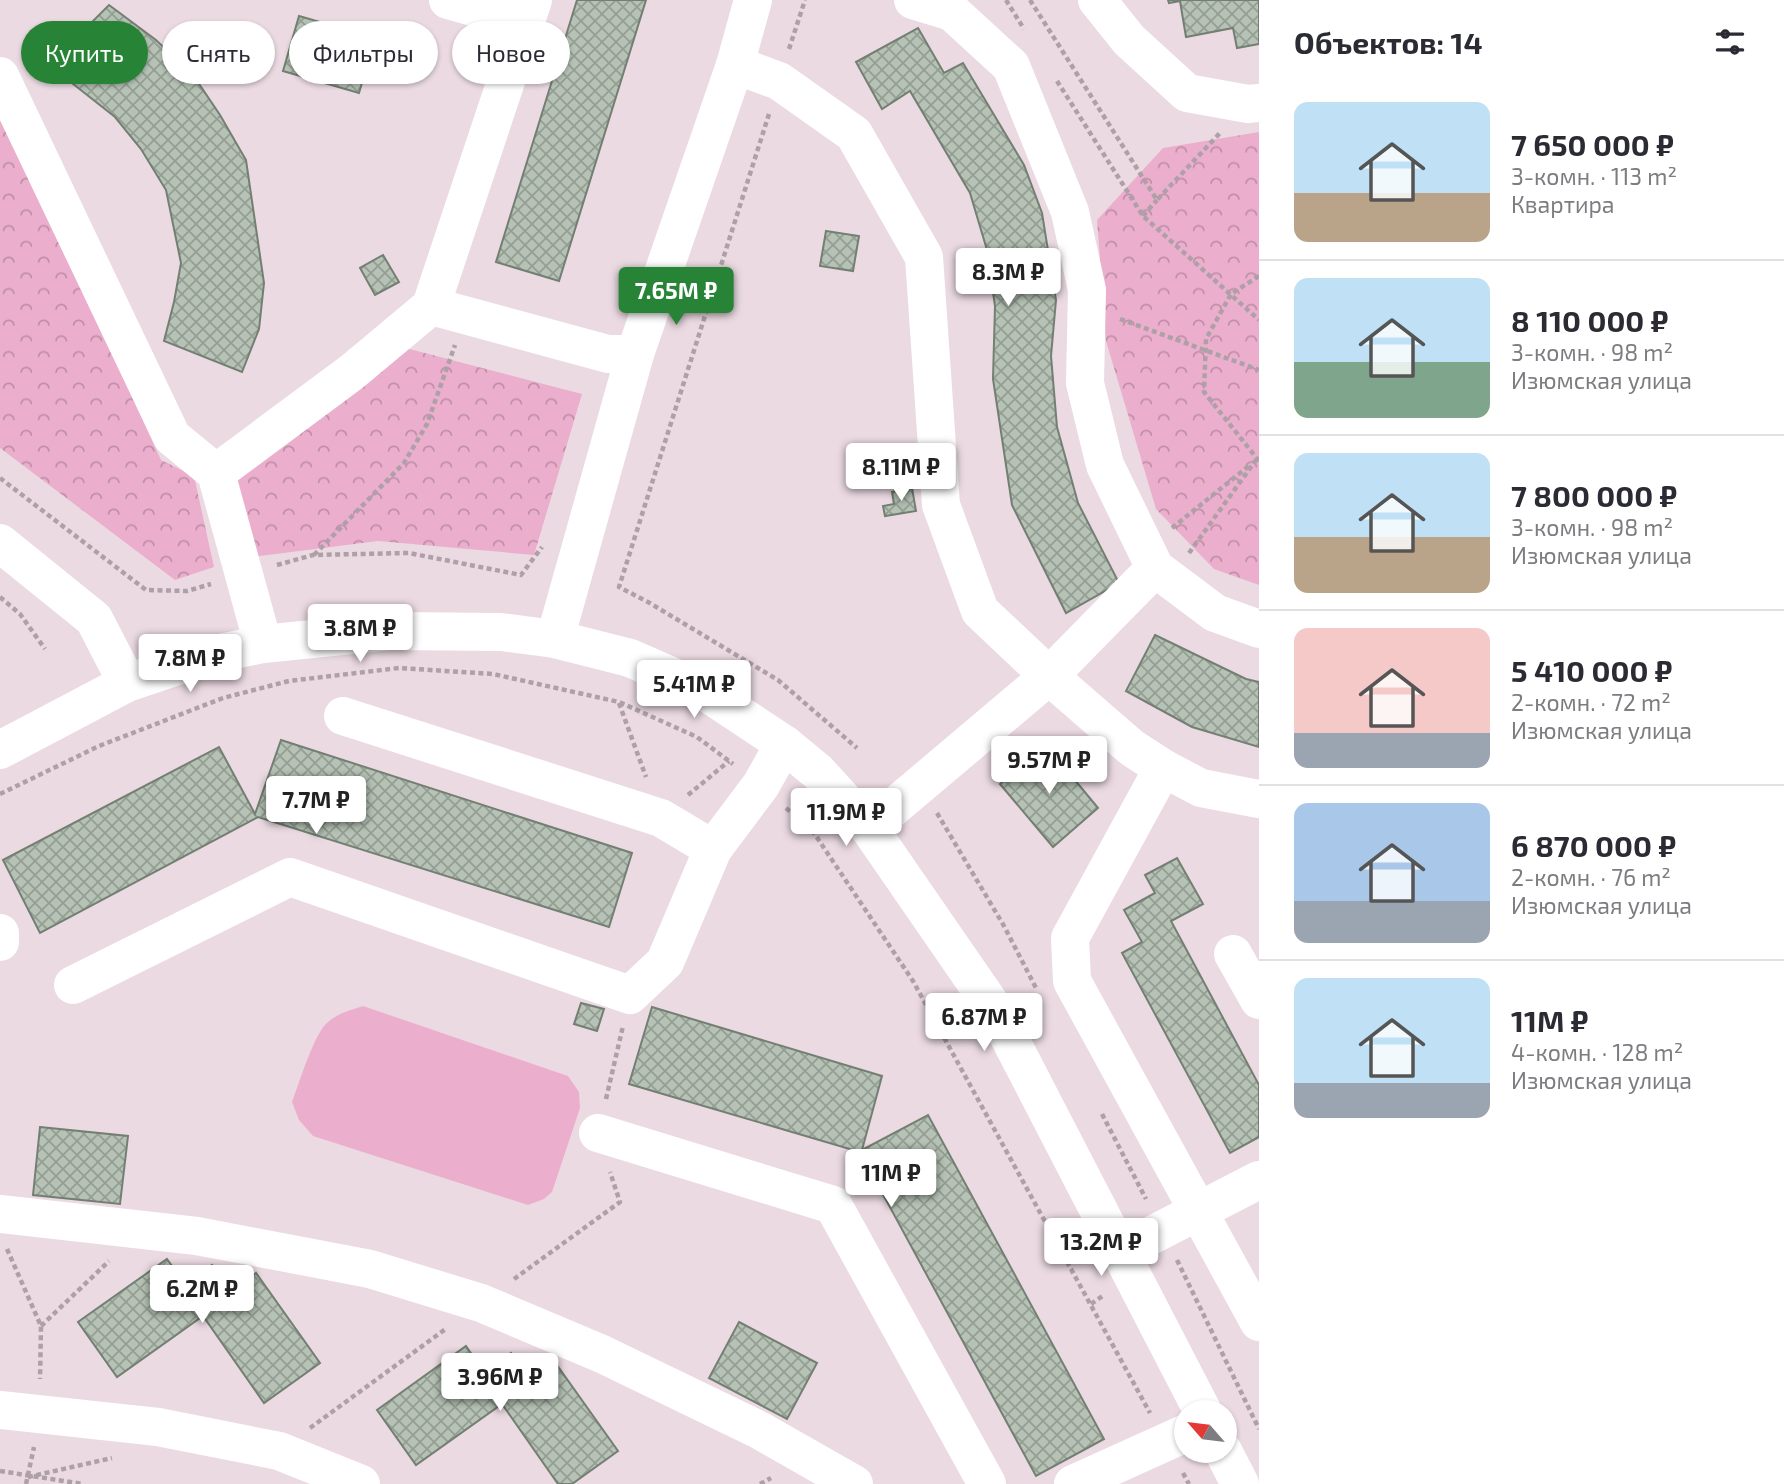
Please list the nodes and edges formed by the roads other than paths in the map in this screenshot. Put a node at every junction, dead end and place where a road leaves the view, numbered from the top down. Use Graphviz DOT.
graph roads {
  1 [pos="449,0"];
  2 [pos="753,0"];
  3 [pos="913,0"];
  4 [pos="1097,0"];
  5 [pos="530,11"];
  6 [pos="736,65"];
  7 [pos="0,76"];
  8 [pos="1253,103"];
  9 [pos="448,310"];
  10 [pos="635,354"];
  11 [pos="216,474"];
  12 [pos="0,543"];
  13 [pos="1157,566"];
  14 [pos="1259,629"];
  15 [pos="555,639"];
  16 [pos="263,643"];
  17 [pos="1048,676"];
  18 [pos="127,683"];
  19 [pos="343,716"];
  20 [pos="784,744"];
  21 [pos="0,750"];
  22 [pos="1163,768"];
  23 [pos="1259,799"];
  24 [pos="869,828"];
  25 [pos="713,849"];
  26 [pos="0,933"];
  27 [pos="0,942"];
  28 [pos="1233,954"];
  29 [pos="73,985"];
  30 [pos="1259,1000"];
  31 [pos="598,1133"];
  32 [pos="1259,1180"];
  33 [pos="1198,1210"];
  34 [pos="3,1230"];
  35 [pos="1121,1251"];
  36 [pos="1259,1322"];
  37 [pos="1197,1400"];
  38 [pos="0,1410"];
  39 [pos="1174,1438"];
  40 [pos="1229,1463"];
  41 [pos="361,1484"];
  42 [pos="854,1484"];
  43 [pos="987,1484"];
  44 [pos="1073,1484"];
  45 [pos="1240,1484"];
  1 -- 5 [label="street"];
  2 -- 6 [label="street"];
  3 -- 13 [label="street"];
  4 -- 8 [label="street"];
  5 -- 9 [label="street"];
  6 -- 10 [label="street"];
  6 -- 17 [label="street"];
  7 -- 11 [label="street"];
  9 -- 10 [label="street"];
  9 -- 11 [label="street"];
  10 -- 15 [label="street"];
  11 -- 16 [label="street"];
  12 -- 18 [label="street"];
  13 -- 14 [label="street"];
  13 -- 17 [label="street"];
  15 -- 16 [label="street"];
  15 -- 20 [label="street"];
  16 -- 18 [label="street"];
  17 -- 22 [label="street"];
  17 -- 24 [label="street"];
  18 -- 21 [label="street"];
  19 -- 25 [label="street"];
  20 -- 24 [label="street"];
  20 -- 25 [label="street"];
  22 -- 23 [label="street"];
  22 -- 33 [label="street"];
  24 -- 35 [label="street"];
  25 -- 29 [label="street"];
  26 -- 27 [label="street"];
  28 -- 30 [label="street"];
  31 -- 43 [label="street"];
  32 -- 33 [label="street"];
  33 -- 35 [label="street"];
  33 -- 36 [label="street"];
  34 -- 42 [label="street"];
  35 -- 37 [label="street"];
  38 -- 41 [label="street"];
  39 -- 44 [label="street"];
  40 -- 45 [label="street"];
}
